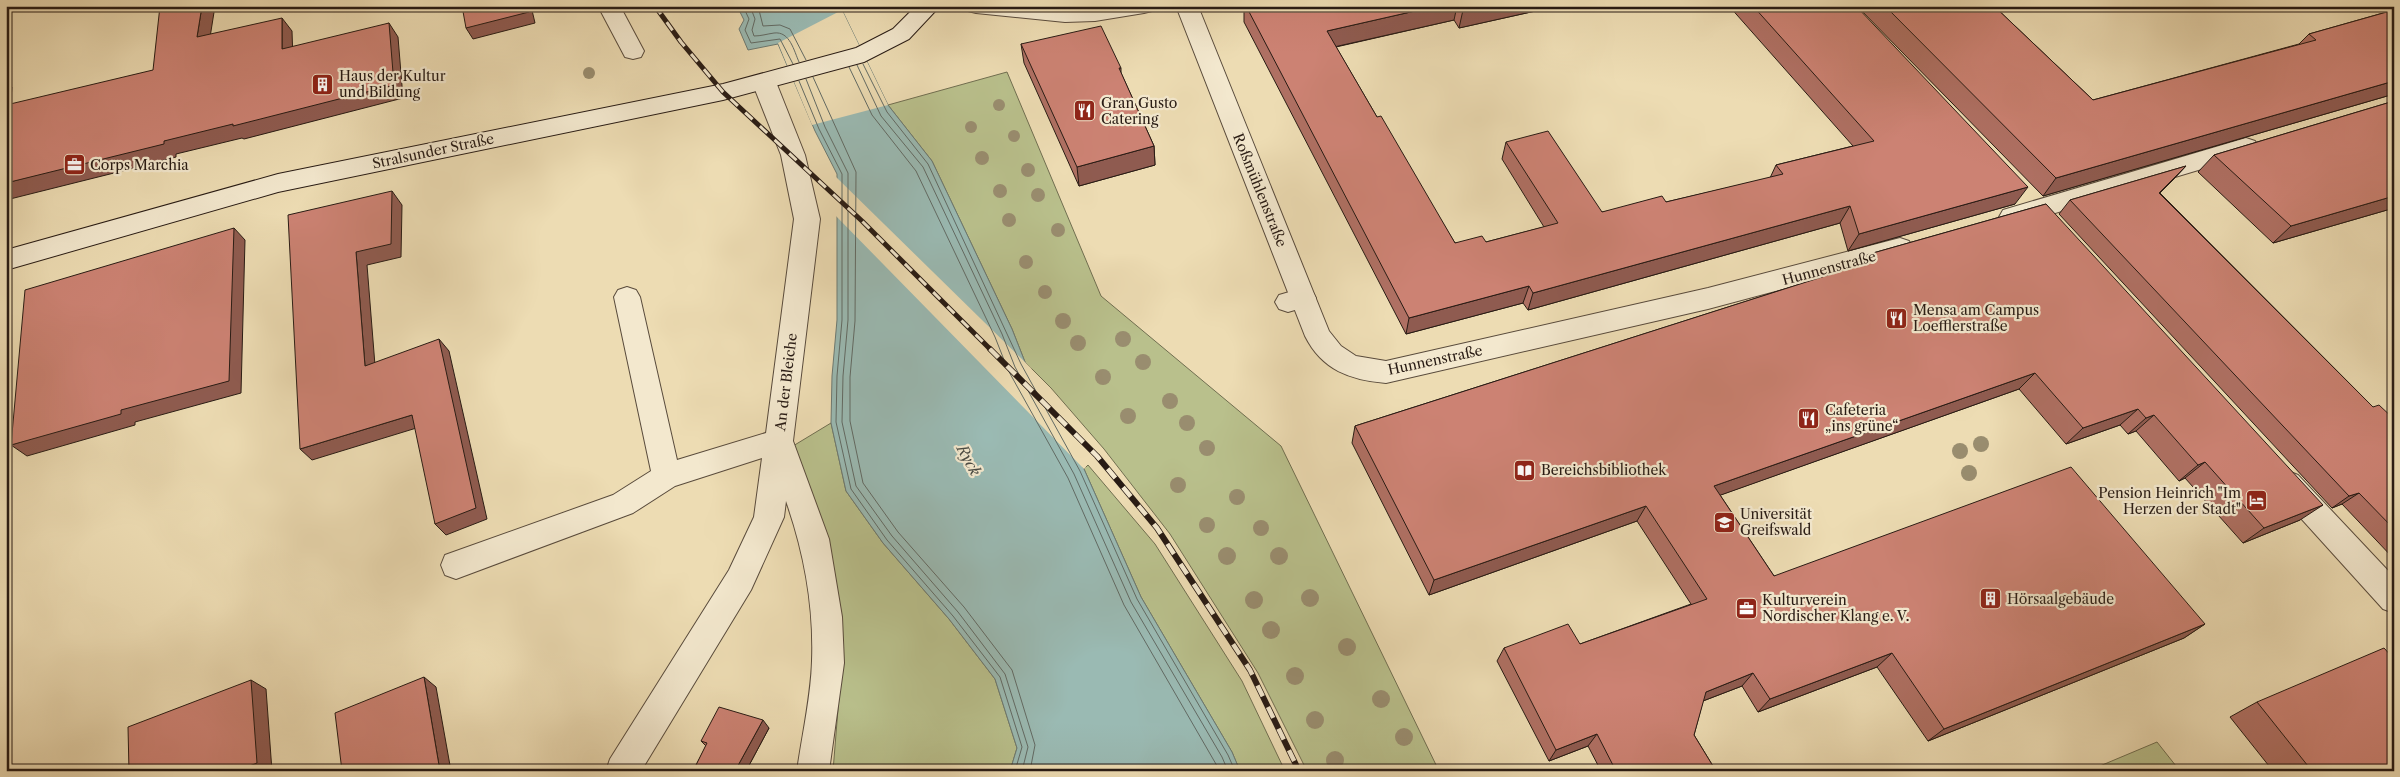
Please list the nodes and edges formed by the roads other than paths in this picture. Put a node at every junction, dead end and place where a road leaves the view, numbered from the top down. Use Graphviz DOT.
graph roads {
  1 [pos="609,6"];
  2 [pos="928,6"];
  3 [pos="976,6"];
  4 [pos="1144,6"];
  5 [pos="1187,6"];
  6 [pos="633,51"];
  7 [pos="764,82"];
  8 [pos="2272,140"];
  9 [pos="2017,188"];
  10 [pos="2037,209"];
  11 [pos="1990,223"];
  12 [pos="2057,231"];
  13 [pos="1923,242"];
  14 [pos="6,260"];
  15 [pos="627,297"];
  16 [pos="1345,364"];
  17 [pos="779,441"];
  18 [pos="2273,467"];
  19 [pos="666,476"];
  20 [pos="456,565"];
  21 [pos="2394,600"];
  22 [pos="622,771"];
  23 [pos="813,771"];
  1 -- 6 [label="street"];
  2 -- 7 [label="street, Stralsunder Straße"];
  3 -- 4 [label="street"];
  5 -- 16 [label="street, Roßmühlenstraße"];
  7 -- 14 [label="street, Stralsunder Straße"];
  7 -- 17 [label="street, An der Bleiche"];
  8 -- 10 [label="street"];
  9 -- 10 [label="street"];
  10 -- 11 [label="street"];
  10 -- 12 [label="street"];
  13 -- 16 [label="street, Hunnenstraße"];
  15 -- 19 [label="street"];
  17 -- 19 [label="street"];
  17 -- 22 [label="street"];
  17 -- 23 [label="street, An der Bleiche"];
  18 -- 21 [label="street"];
  19 -- 20 [label="street"];
}
